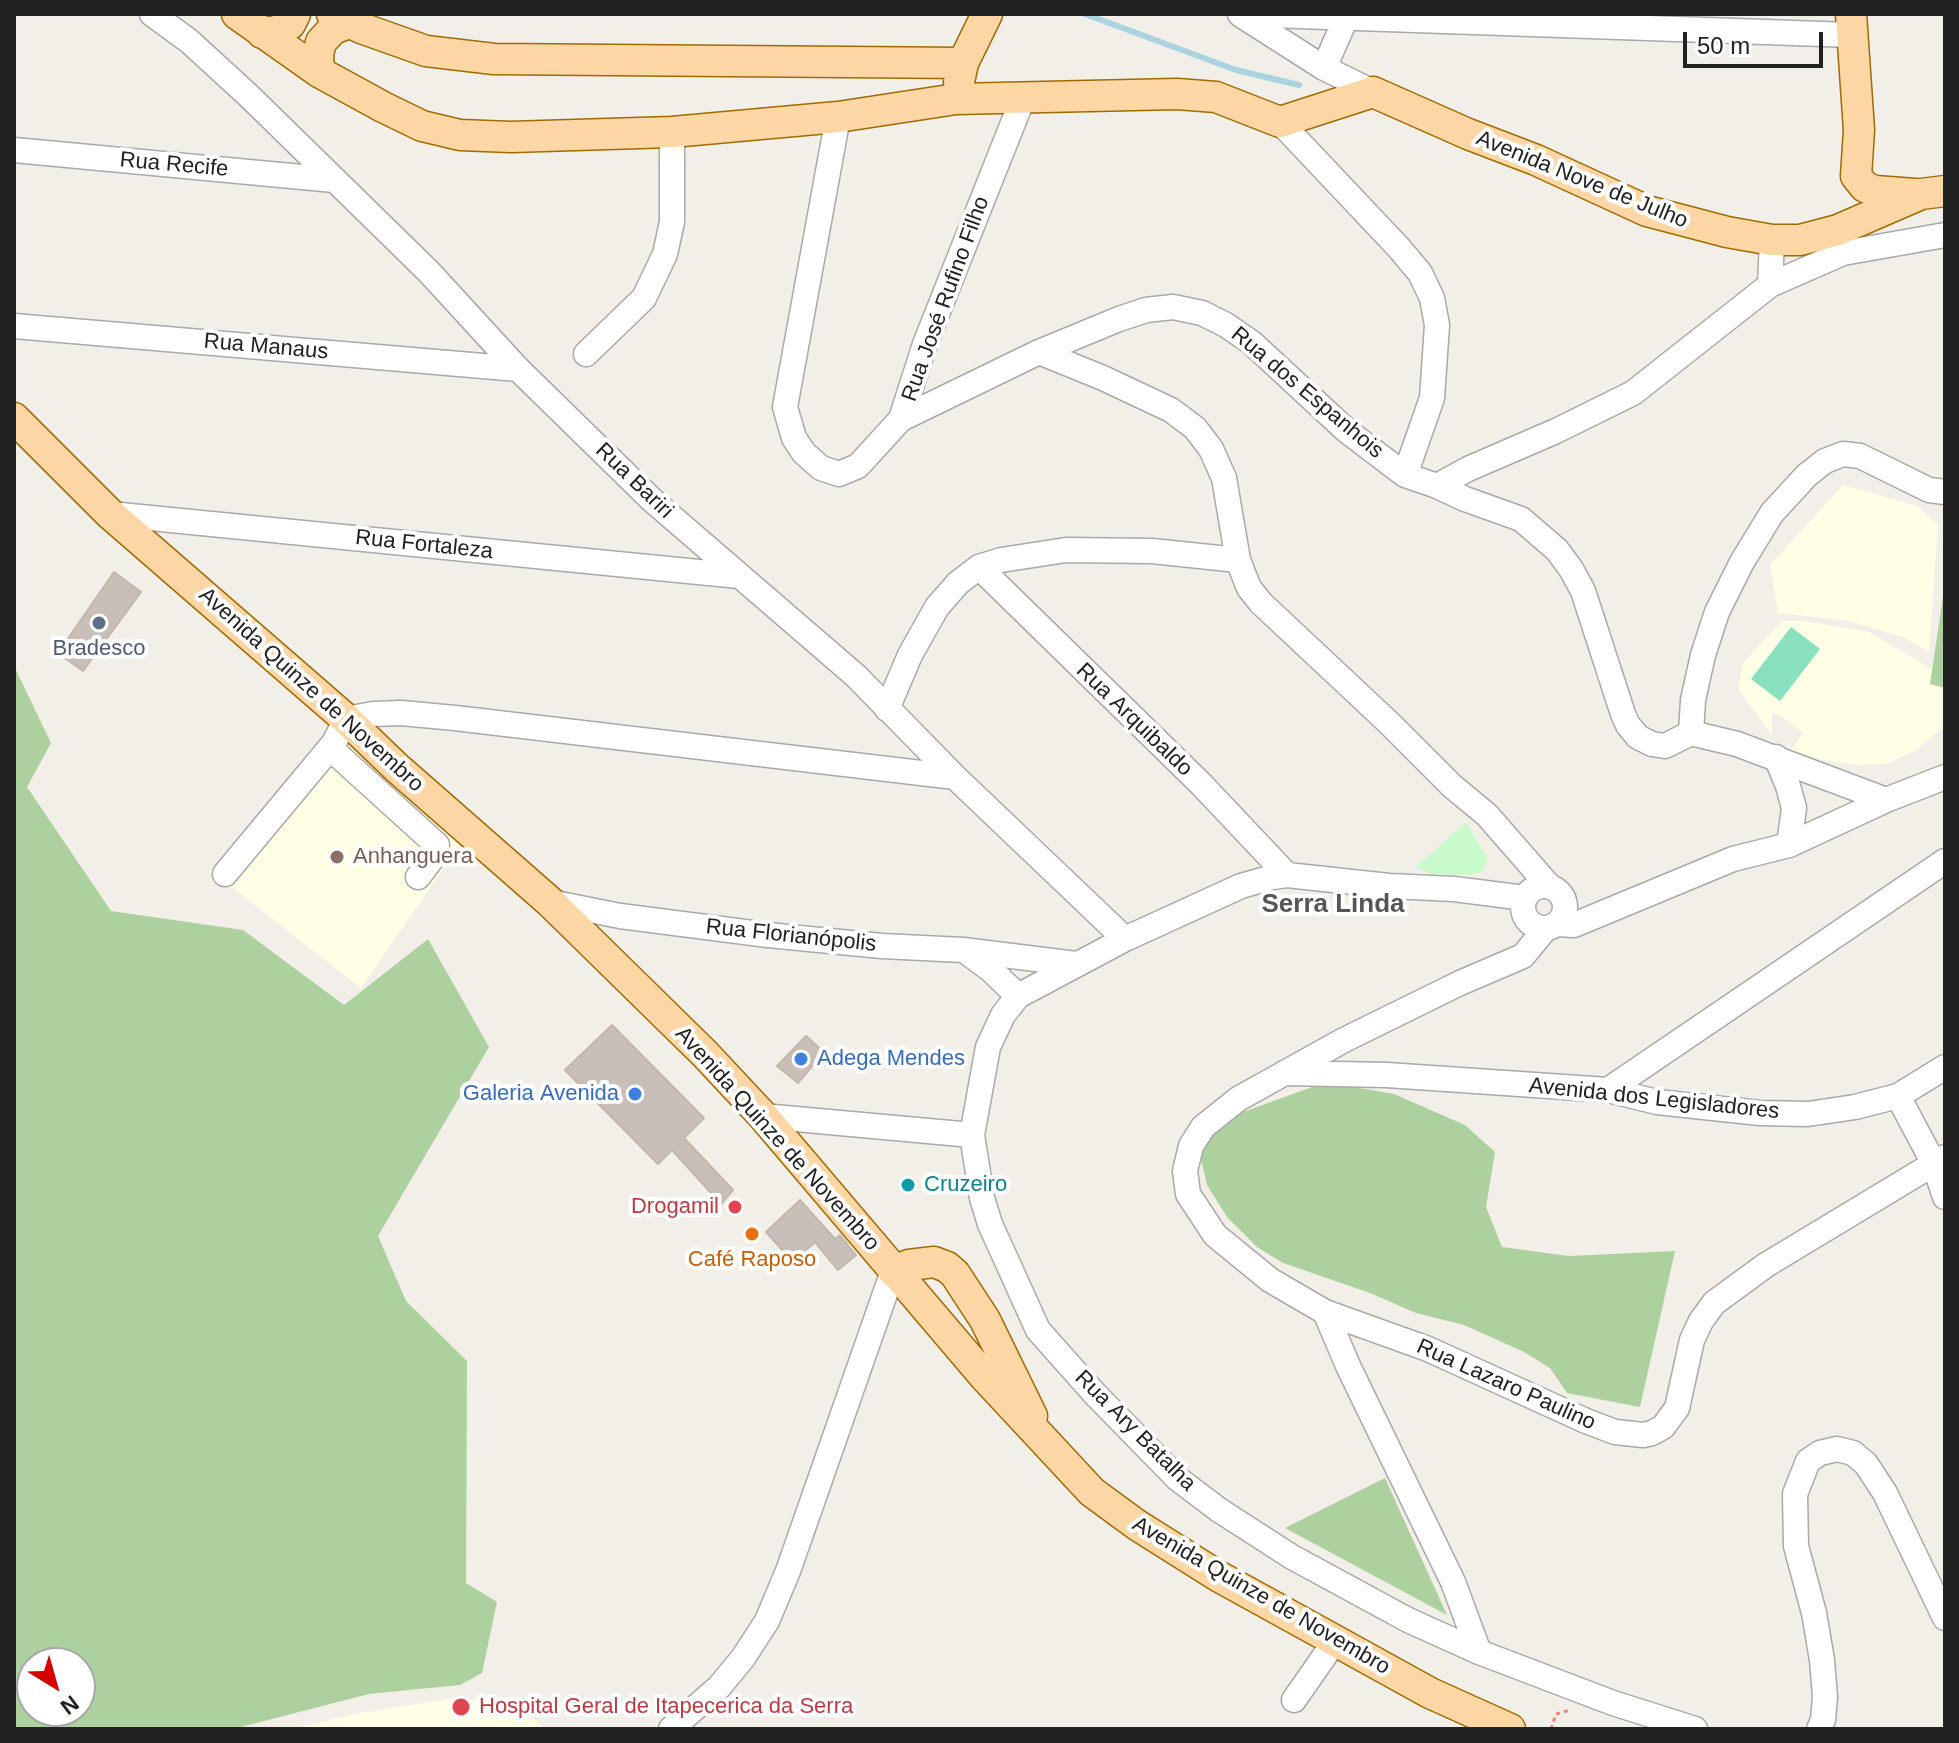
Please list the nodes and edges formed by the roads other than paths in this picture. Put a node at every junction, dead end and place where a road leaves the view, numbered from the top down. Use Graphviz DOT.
graph roads {
  1 [pos="152,14"];
  2 [pos="237,14"];
  3 [pos="295,14"];
  4 [pos="987,14"];
  5 [pos="1239,14"];
  6 [pos="1346,18"];
  7 [pos="352,20"];
  8 [pos="1852,25"];
  9 [pos="262,33"];
  10 [pos="963,63"];
  11 [pos="1324,68"];
  12 [pos="319,72"];
  13 [pos="1373,92"];
  14 [pos="1023,98"];
  15 [pos="956,99"];
  16 [pos="838,117"];
  17 [pos="1280,122"];
  18 [pos="672,132"];
  19 [pos="14,150"];
  20 [pos="334,180"];
  21 [pos="1933,193"];
  22 [pos="1945,235"];
  23 [pos="1772,240"];
  24 [pos="1841,242"];
  25 [pos="1770,285"];
  26 [pos="14,326"];
  27 [pos="1039,352"];
  28 [pos="586,354"];
  29 [pos="518,369"];
  30 [pos="14,418"];
  31 [pos="901,419"];
  32 [pos="1405,475"];
  33 [pos="1437,486"];
  34 [pos="1945,492"];
  35 [pos="110,514"];
  36 [pos="1238,560"];
  37 [pos="979,567"];
  38 [pos="739,576"];
  39 [pos="887,709"];
  40 [pos="346,719"];
  41 [pos="1691,733"];
  42 [pos="330,748"];
  43 [pos="1776,757"];
  44 [pos="955,777"];
  45 [pos="1945,777"];
  46 [pos="420,787"];
  47 [pos="1886,800"];
  48 [pos="400,811"];
  49 [pos="1789,845"];
  50 [pos="1945,861"];
  51 [pos="225,874"];
  52 [pos="1287,875"];
  53 [pos="418,877"];
  54 [pos="550,902"];
  55 [pos="1540,908"];
  56 [pos="620,916"];
  57 [pos="581,935"];
  58 [pos="1125,939"];
  59 [pos="963,950"];
  60 [pos="1076,964"];
  61 [pos="1018,996"];
  62 [pos="1945,1067"];
  63 [pos="1284,1073"];
  64 [pos="1608,1090"];
  65 [pos="1898,1096"];
  66 [pos="763,1116"];
  67 [pos="972,1135"];
  68 [pos="1939,1160"];
  69 [pos="1945,1197"];
  70 [pos="893,1271"];
  71 [pos="1325,1312"];
  72 [pos="1044,1443"];
  73 [pos="1945,1618"];
  74 [pos="1335,1641"];
  75 [pos="1479,1652"];
  76 [pos="1294,1700"];
  77 [pos="671,1729"];
  78 [pos="1510,1729"];
  79 [pos="1695,1729"];
  80 [pos="1819,1729"];
  1 -- 20 [label="street, Rua Bariri"];
  2 -- 9 [label="main road"];
  3 -- 9 [label="main road"];
  4 -- 10 [label="main road"];
  5 -- 6 [label="street"];
  5 -- 11 [label="street, Avenida Nove de Julho"];
  6 -- 8 [label="street"];
  6 -- 11 [label="street"];
  7 -- 10 [label="main road"];
  7 -- 12 [label="main road"];
  8 -- 21 [label="main road"];
  9 -- 12 [label="main road"];
  10 -- 15 [label="main road"];
  11 -- 13 [label="street, Avenida Nove de Julho"];
  12 -- 18 [label="main road"];
  13 -- 17 [label="main road"];
  13 -- 23 [label="main road, Avenida Nove de Julho"];
  14 -- 15 [label="main road"];
  14 -- 17 [label="main road"];
  14 -- 31 [label="street, Rua José Rufino Filho"];
  15 -- 16 [label="main road"];
  16 -- 18 [label="main road"];
  16 -- 31 [label="street, Rua José Rufino Filho"];
  17 -- 32 [label="street"];
  18 -- 28 [label="street"];
  19 -- 20 [label="street, Rua Recife"];
  20 -- 29 [label="street, Rua Bariri"];
  21 -- 24 [label="main road, Avenida Nove de Julho"];
  22 -- 24 [label="street"];
  23 -- 24 [label="main road, Avenida Nove de Julho"];
  23 -- 25 [label="street"];
  24 -- 25 [label="street"];
  25 -- 33 [label="street"];
  26 -- 29 [label="street, Rua Manaus"];
  27 -- 31 [label="street, Rua dos Espanhois"];
  27 -- 32 [label="street, Rua dos Espanhois"];
  27 -- 36 [label="street"];
  29 -- 38 [label="street, Rua Bariri"];
  30 -- 35 [label="main road, Avenida Quinze de Novembro"];
  32 -- 33 [label="street, Rua dos Espanhois"];
  33 -- 41 [label="street, Rua dos Espanhois"];
  34 -- 41 [label="street"];
  35 -- 38 [label="street, Rua Fortaleza"];
  35 -- 40 [label="main road, Avenida Quinze de Novembro"];
  36 -- 37 [label="street"];
  36 -- 55 [label="street"];
  37 -- 39 [label="street"];
  37 -- 52 [label="street, Rua Arquibaldo"];
  38 -- 39 [label="street, Rua Bariri"];
  39 -- 44 [label="street, Rua Bariri"];
  40 -- 42 [label="street"];
  40 -- 44 [label="street"];
  40 -- 46 [label="main road, Avenida Quinze de Novembro"];
  41 -- 43 [label="street"];
  42 -- 48 [label="street"];
  42 -- 51 [label="street"];
  43 -- 47 [label="street"];
  43 -- 49 [label="street"];
  44 -- 58 [label="street, Rua Bariri"];
  45 -- 47 [label="street"];
  46 -- 48 [label="street"];
  46 -- 54 [label="main road, Avenida Quinze de Novembro"];
  47 -- 49 [label="street"];
  48 -- 53 [label="street"];
  49 -- 55 [label="street"];
  50 -- 64 [label="street"];
  52 -- 55 [label="street"];
  52 -- 58 [label="street"];
  54 -- 56 [label="street, Rua Florianópolis"];
  54 -- 57 [label="main road, Avenida Quinze de Novembro"];
  55 -- 63 [label="street, Rua Lazaro Paulino"];
  56 -- 57 [label="street"];
  56 -- 59 [label="street, Rua Florianópolis"];
  57 -- 66 [label="main road, Avenida Quinze de Novembro"];
  58 -- 60 [label="street"];
  59 -- 60 [label="street, Rua Florianópolis"];
  59 -- 61 [label="street"];
  60 -- 61 [label="street"];
  61 -- 67 [label="street, Rua Ary Batalha"];
  62 -- 65 [label="street, Avenida dos Legisladores"];
  63 -- 64 [label="street, Avenida dos Legisladores"];
  63 -- 71 [label="street, Rua Lazaro Paulino"];
  64 -- 65 [label="street, Avenida dos Legisladores"];
  65 -- 68 [label="street"];
  66 -- 67 [label="street"];
  66 -- 70 [label="main road, Avenida Quinze de Novembro"];
  67 -- 75 [label="street, Rua Ary Batalha"];
  68 -- 69 [label="street"];
  68 -- 71 [label="street, Rua Lazaro Paulino"];
  70 -- 72 [label="main road, Avenida Quinze de Novembro"];
  70 -- 72 [label="main road"];
  70 -- 77 [label="street"];
  71 -- 75 [label="street"];
  72 -- 74 [label="main road, Avenida Quinze de Novembro"];
  73 -- 80 [label="street"];
  74 -- 76 [label="street"];
  74 -- 78 [label="main road, Avenida Quinze de Novembro"];
  75 -- 79 [label="street, Rua Ary Batalha"];
}
